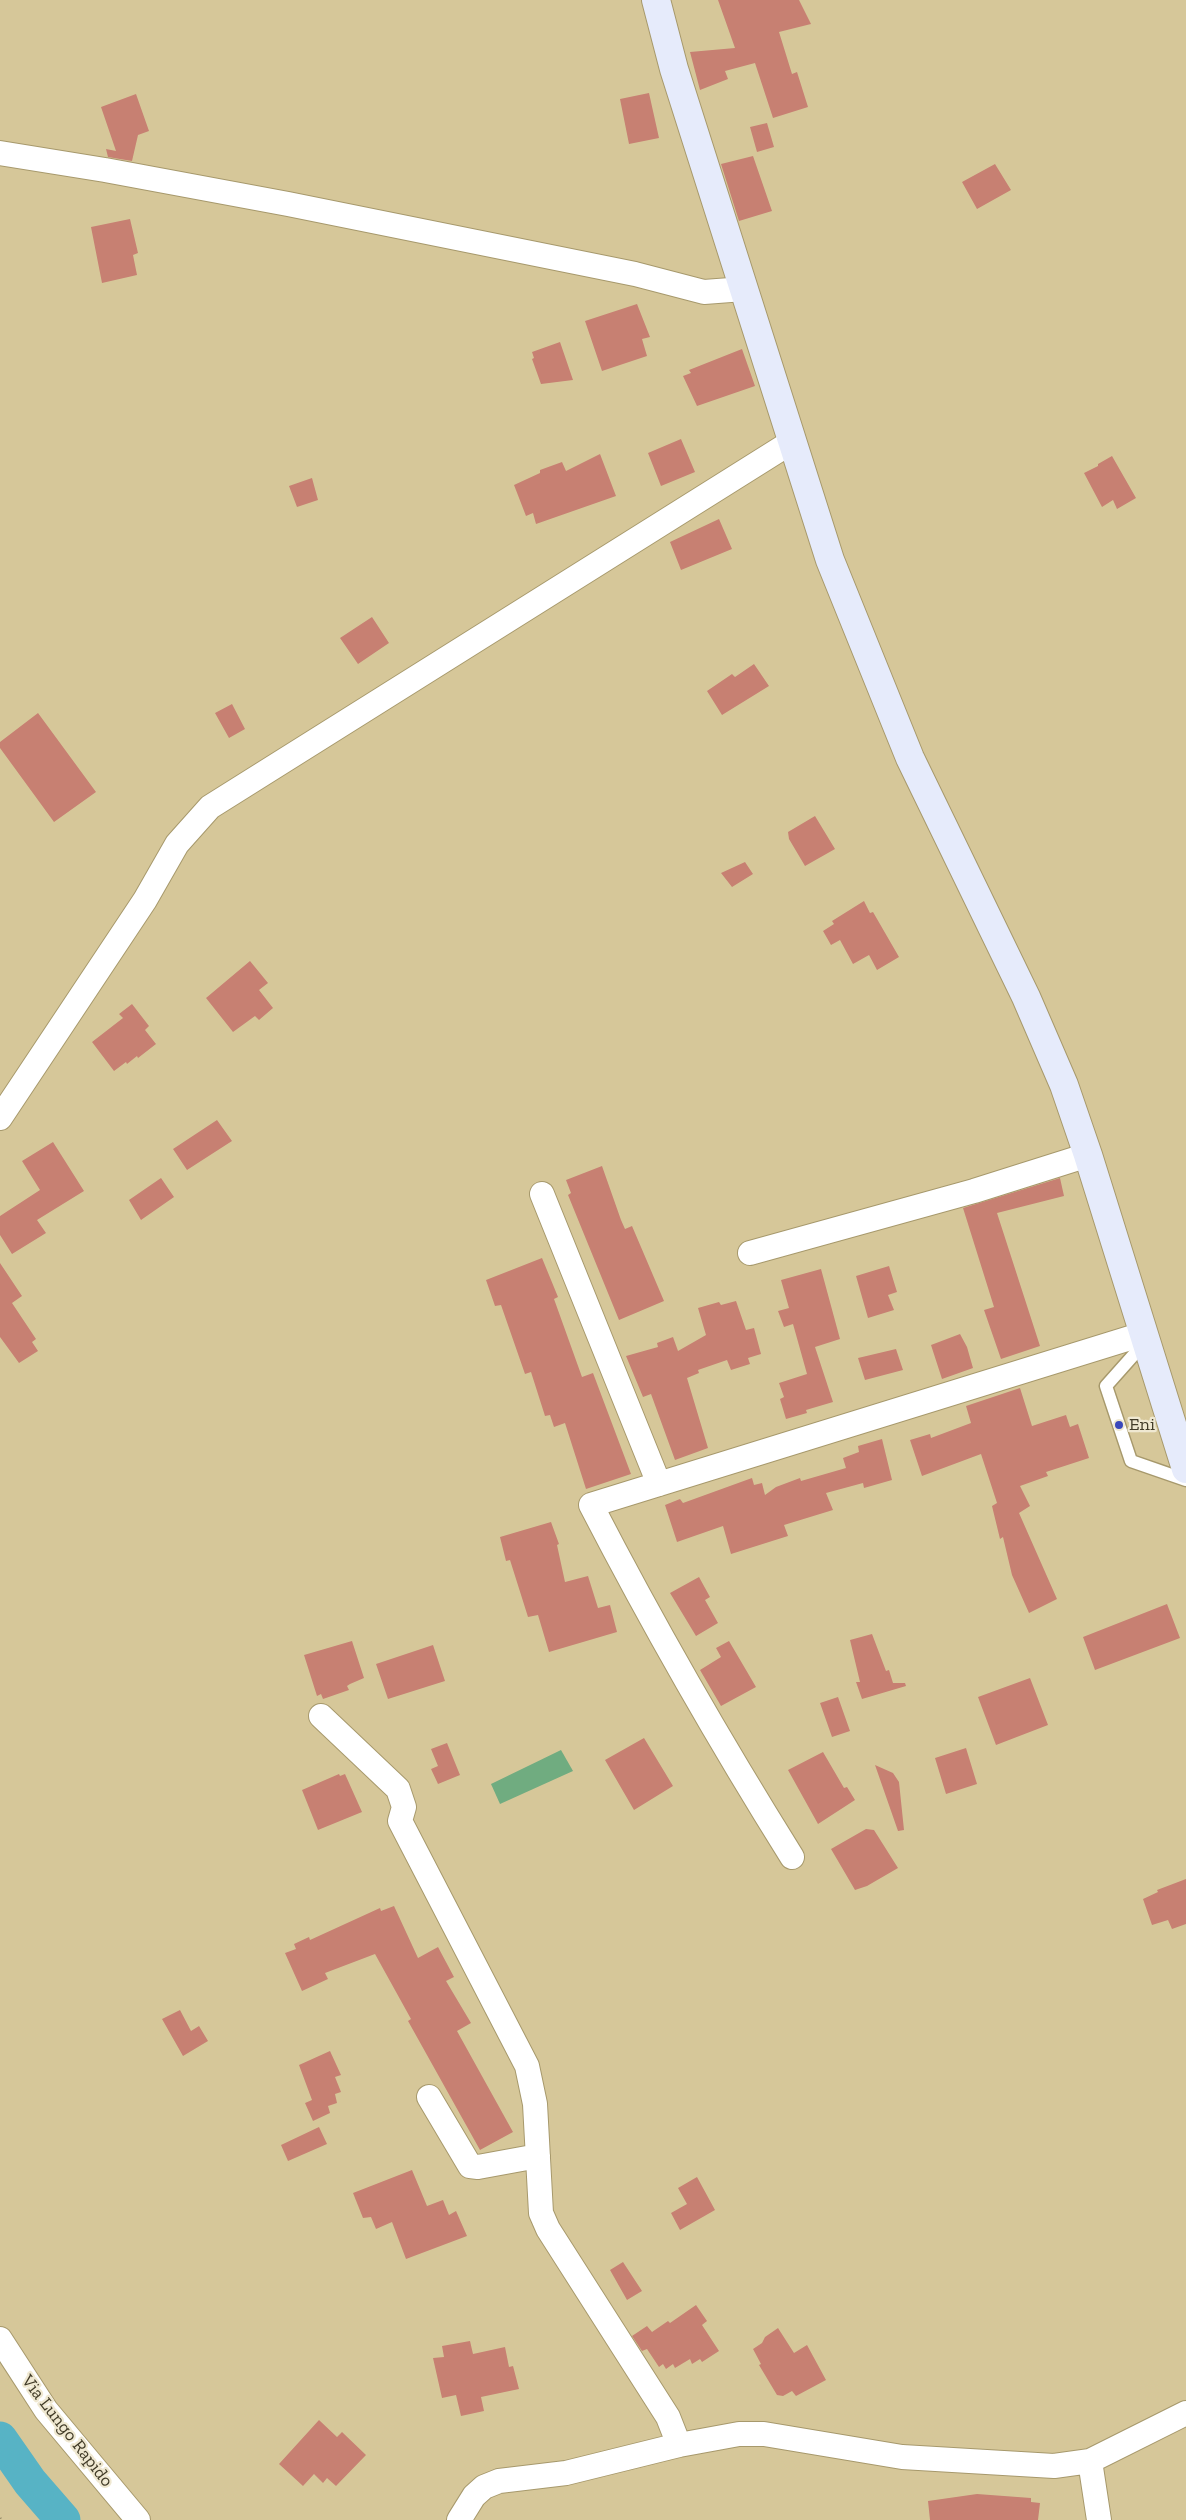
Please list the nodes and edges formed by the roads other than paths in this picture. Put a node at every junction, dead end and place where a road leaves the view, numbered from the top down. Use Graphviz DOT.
graph roads {
  1 [pos="656,0"];
  2 [pos="0,153"];
  3 [pos="744,289"];
  4 [pos="792,441"];
  5 [pos="0,1118"];
  6 [pos="1088,1155"];
  7 [pos="542,1194"];
  8 [pos="750,1253"];
  9 [pos="1144,1338"];
  10 [pos="1186,1469"];
  11 [pos="1186,1480"];
  12 [pos="659,1484"];
  13 [pos="321,1716"];
  14 [pos="792,1857"];
  15 [pos="429,2097"];
  16 [pos="538,2156"];
  17 [pos="0,2340"];
  18 [pos="1186,2413"];
  19 [pos="679,2445"];
  20 [pos="1090,2461"];
  21 [pos="138,2520"];
  22 [pos="459,2520"];
  23 [pos="1098,2520"];
  1 -- 3 [label="main road"];
  2 -- 3 [label="street"];
  3 -- 4 [label="main road"];
  4 -- 5 [label="street"];
  4 -- 6 [label="main road"];
  6 -- 8 [label="street"];
  6 -- 9 [label="main road"];
  7 -- 12 [label="street"];
  9 -- 10 [label="main road"];
  9 -- 11 [label="lane"];
  9 -- 12 [label="street"];
  12 -- 14 [label="street"];
  13 -- 16 [label="street"];
  15 -- 16 [label="street"];
  16 -- 19 [label="street"];
  17 -- 21 [label="street, Via Lungo Rapido"];
  18 -- 20 [label="street"];
  19 -- 20 [label="street"];
  19 -- 22 [label="street"];
  20 -- 23 [label="street"];
}
